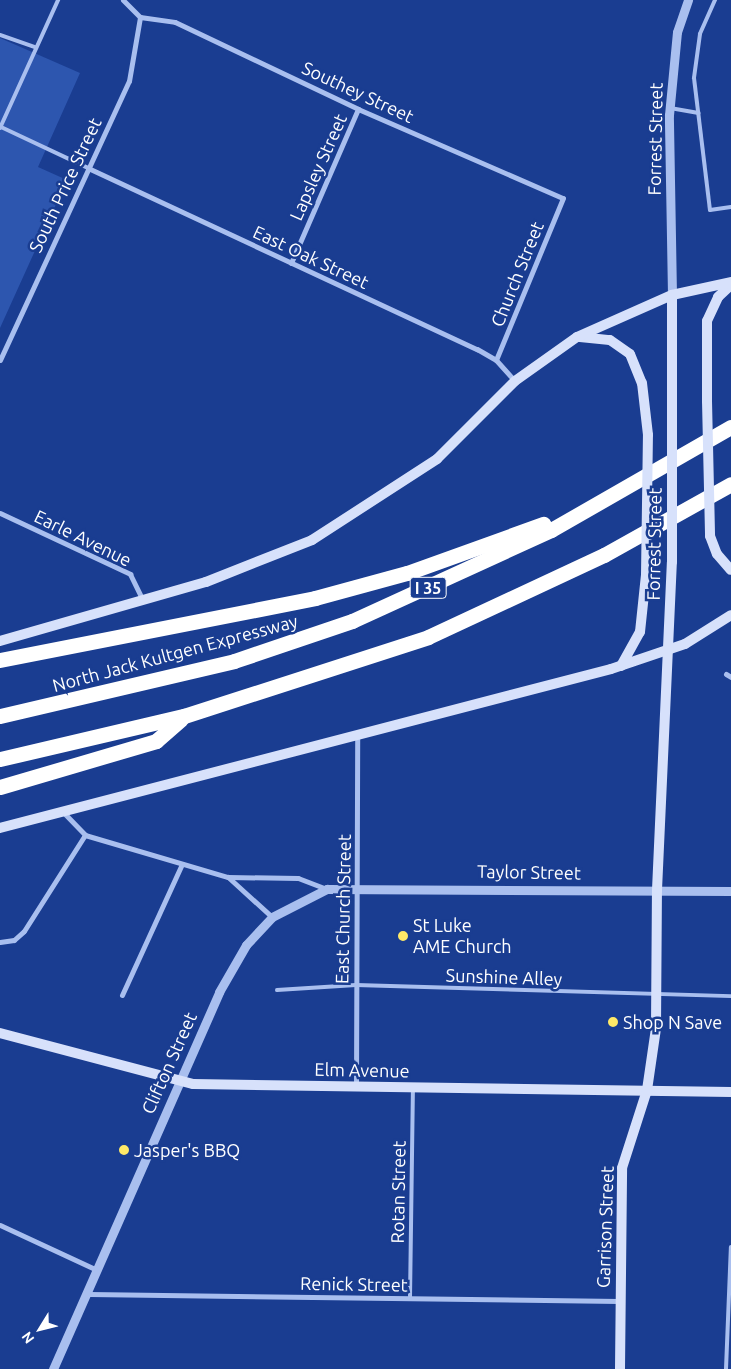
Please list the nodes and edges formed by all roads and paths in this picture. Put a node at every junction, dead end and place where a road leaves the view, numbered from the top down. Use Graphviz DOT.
graph roads {
  1 [pos="58,0"];
  2 [pos="122,0"];
  3 [pos="688,0"];
  4 [pos="715,0"];
  5 [pos="140,17"];
  6 [pos="0,35"];
  7 [pos="34,47"];
  8 [pos="670,108"];
  9 [pos="358,109"];
  10 [pos="699,113"];
  11 [pos="0,128"];
  12 [pos="88,168"];
  13 [pos="563,198"];
  14 [pos="731,207"];
  15 [pos="291,263"];
  16 [pos="731,284"];
  17 [pos="672,296"];
  18 [pos="577,337"];
  19 [pos="0,360"];
  20 [pos="496,360"];
  21 [pos="515,381"];
  22 [pos="731,427"];
  23 [pos="731,484"];
  24 [pos="614,497"];
  25 [pos="0,513"];
  26 [pos="731,570"];
  27 [pos="142,599"];
  28 [pos="731,614"];
  29 [pos="0,641"];
  30 [pos="667,651"];
  31 [pos="0,660"];
  32 [pos="621,666"];
  33 [pos="0,716"];
  34 [pos="184,716"];
  35 [pos="357,732"];
  36 [pos="0,759"];
  37 [pos="0,787"];
  38 [pos="64,812"];
  39 [pos="0,828"];
  40 [pos="86,835"];
  41 [pos="182,864"];
  42 [pos="228,877"];
  43 [pos="356,888"];
  44 [pos="327,889"];
  45 [pos="657,890"];
  46 [pos="731,891"];
  47 [pos="272,917"];
  48 [pos="0,942"];
  49 [pos="356,986"];
  50 [pos="277,990"];
  51 [pos="122,995"];
  52 [pos="656,996"];
  53 [pos="731,996"];
  54 [pos="1,1036"];
  55 [pos="178,1083"];
  56 [pos="356,1086"];
  57 [pos="413,1087"];
  58 [pos="647,1090"];
  59 [pos="731,1092"];
  60 [pos="0,1225"];
  61 [pos="731,1247"];
  62 [pos="97,1271"];
  63 [pos="89,1294"];
  64 [pos="410,1298"];
  65 [pos="619,1301"];
  66 [pos="53,1369"];
  67 [pos="620,1369"];
  68 [pos="726,1369"];
  1 -- 7 [label="lane"];
  2 -- 5 [label="street"];
  3 -- 8 [label="street, Forrest Street"];
  4 -- 10 [label="lane"];
  5 -- 9 [label="street, Southey Street"];
  5 -- 12 [label="street, South Price Street"];
  6 -- 7 [label="lane"];
  7 -- 11 [label="lane"];
  8 -- 10 [label="lane"];
  8 -- 17 [label="street, Forrest Street"];
  9 -- 13 [label="street, Southey Street"];
  9 -- 15 [label="street, Lapsley Street"];
  10 -- 14 [label="lane"];
  11 -- 12 [label="lane"];
  12 -- 15 [label="street, East Oak Street"];
  12 -- 19 [label="street, South Price Street"];
  13 -- 20 [label="street, Church Street"];
  15 -- 20 [label="street, East Oak Street"];
  16 -- 17 [label="main road"];
  16 -- 26 [label="main road, bridge"];
  17 -- 18 [label="main road"];
  17 -- 30 [label="main road, Forrest Street, bridge"];
  18 -- 21 [label="main road"];
  18 -- 32 [label="main road, bridge"];
  20 -- 21 [label="street, East Oak Street"];
  21 -- 27 [label="main road"];
  22 -- 24 [label="highway, North Jack Kultgen Expressway / I 35"];
  23 -- 34 [label="highway, I 35"];
  24 -- 31 [label="highway"];
  24 -- 33 [label="highway, North Jack Kultgen Expressway / I 35"];
  25 -- 27 [label="street, Earle Avenue"];
  27 -- 29 [label="main road"];
  28 -- 30 [label="main road"];
  30 -- 32 [label="main road"];
  30 -- 45 [label="main road, Forrest Street"];
  32 -- 35 [label="main road"];
  34 -- 36 [label="highway, I 35"];
  34 -- 37 [label="highway"];
  35 -- 38 [label="main road"];
  35 -- 43 [label="street, East Church Street"];
  38 -- 39 [label="main road"];
  38 -- 40 [label="street, Taylor Street"];
  40 -- 41 [label="street, Taylor Street"];
  40 -- 48 [label="street"];
  41 -- 42 [label="street, Taylor Street"];
  41 -- 51 [label="street"];
  42 -- 44 [label="street, Taylor Street"];
  42 -- 47 [label="street, Taylor Street"];
  43 -- 44 [label="street, Taylor Street"];
  43 -- 45 [label="street, Taylor Street"];
  43 -- 49 [label="street, East Church Street"];
  44 -- 47 [label="street, Taylor Street"];
  45 -- 46 [label="street, Taylor Street"];
  45 -- 52 [label="main road, Forrest Street"];
  47 -- 55 [label="street, Clifton Street"];
  49 -- 50 [label="lane, Sunshine Alley"];
  49 -- 52 [label="lane, Sunshine Alley"];
  49 -- 56 [label="street, East Church Street"];
  52 -- 53 [label="lane, Sunshine Alley"];
  52 -- 58 [label="main road, Forrest Street"];
  54 -- 55 [label="main road, Elm Avenue"];
  55 -- 56 [label="main road, Elm Avenue"];
  55 -- 62 [label="street, Clifton Street"];
  56 -- 57 [label="main road, Elm Avenue"];
  57 -- 58 [label="main road, Elm Avenue"];
  57 -- 64 [label="lane, Rotan Street"];
  58 -- 59 [label="main road, Elm Avenue"];
  58 -- 65 [label="main road, Garrison Street"];
  60 -- 62 [label="street"];
  61 -- 68 [label="lane"];
  62 -- 63 [label="street, Clifton Street"];
  63 -- 64 [label="street, Renick Street"];
  63 -- 66 [label="street, Clifton Street"];
  64 -- 65 [label="street, Renick Street"];
  65 -- 67 [label="main road, Garrison Street"];
}
